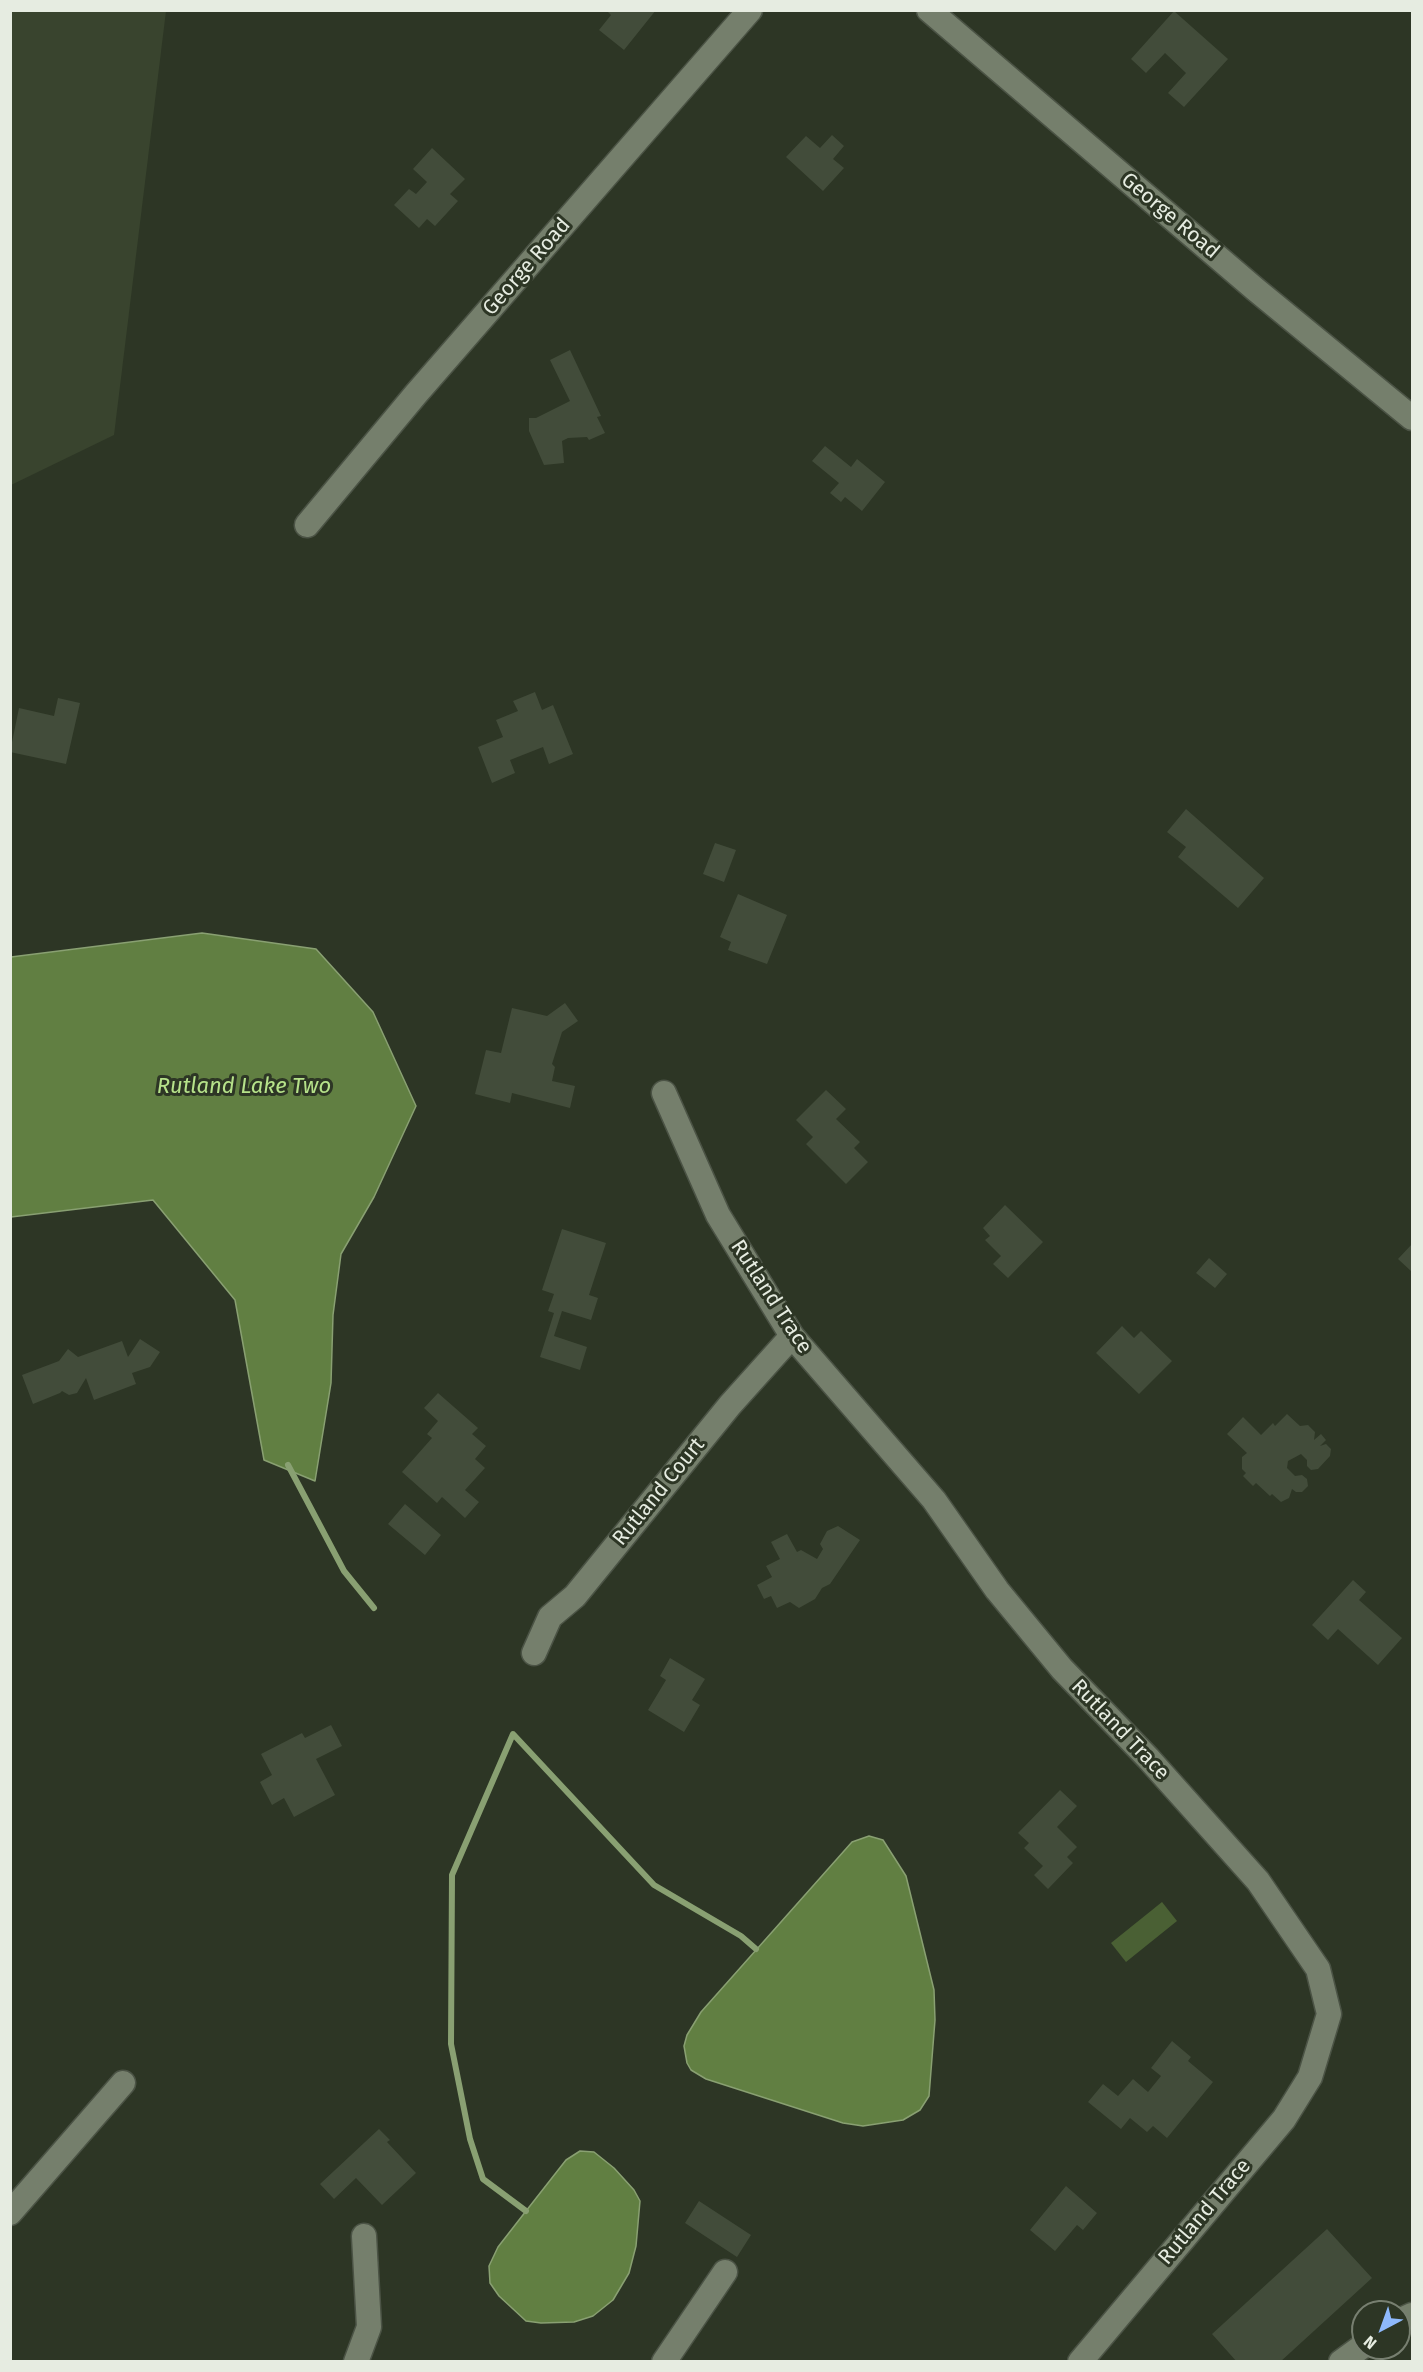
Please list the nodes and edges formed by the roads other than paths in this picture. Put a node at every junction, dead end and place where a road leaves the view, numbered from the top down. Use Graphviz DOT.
graph roads {
  1 [pos="750,10"];
  2 [pos="928,10"];
  3 [pos="1413,418"];
  4 [pos="307,525"];
  5 [pos="664,1093"];
  6 [pos="792,1336"];
  7 [pos="534,1653"];
  8 [pos="123,2083"];
  9 [pos="10,2213"];
  10 [pos="364,2236"];
  11 [pos="725,2272"];
  12 [pos="356,2361"];
  13 [pos="664,2361"];
  14 [pos="1080,2361"];
  1 -- 4 [label="street, George Road"];
  2 -- 3 [label="street, George Road"];
  5 -- 6 [label="street, Rutland Trace"];
  6 -- 7 [label="street, Rutland Court"];
  6 -- 14 [label="street, Rutland Trace"];
  8 -- 9 [label="street"];
  10 -- 12 [label="street"];
  11 -- 13 [label="street"];
}
